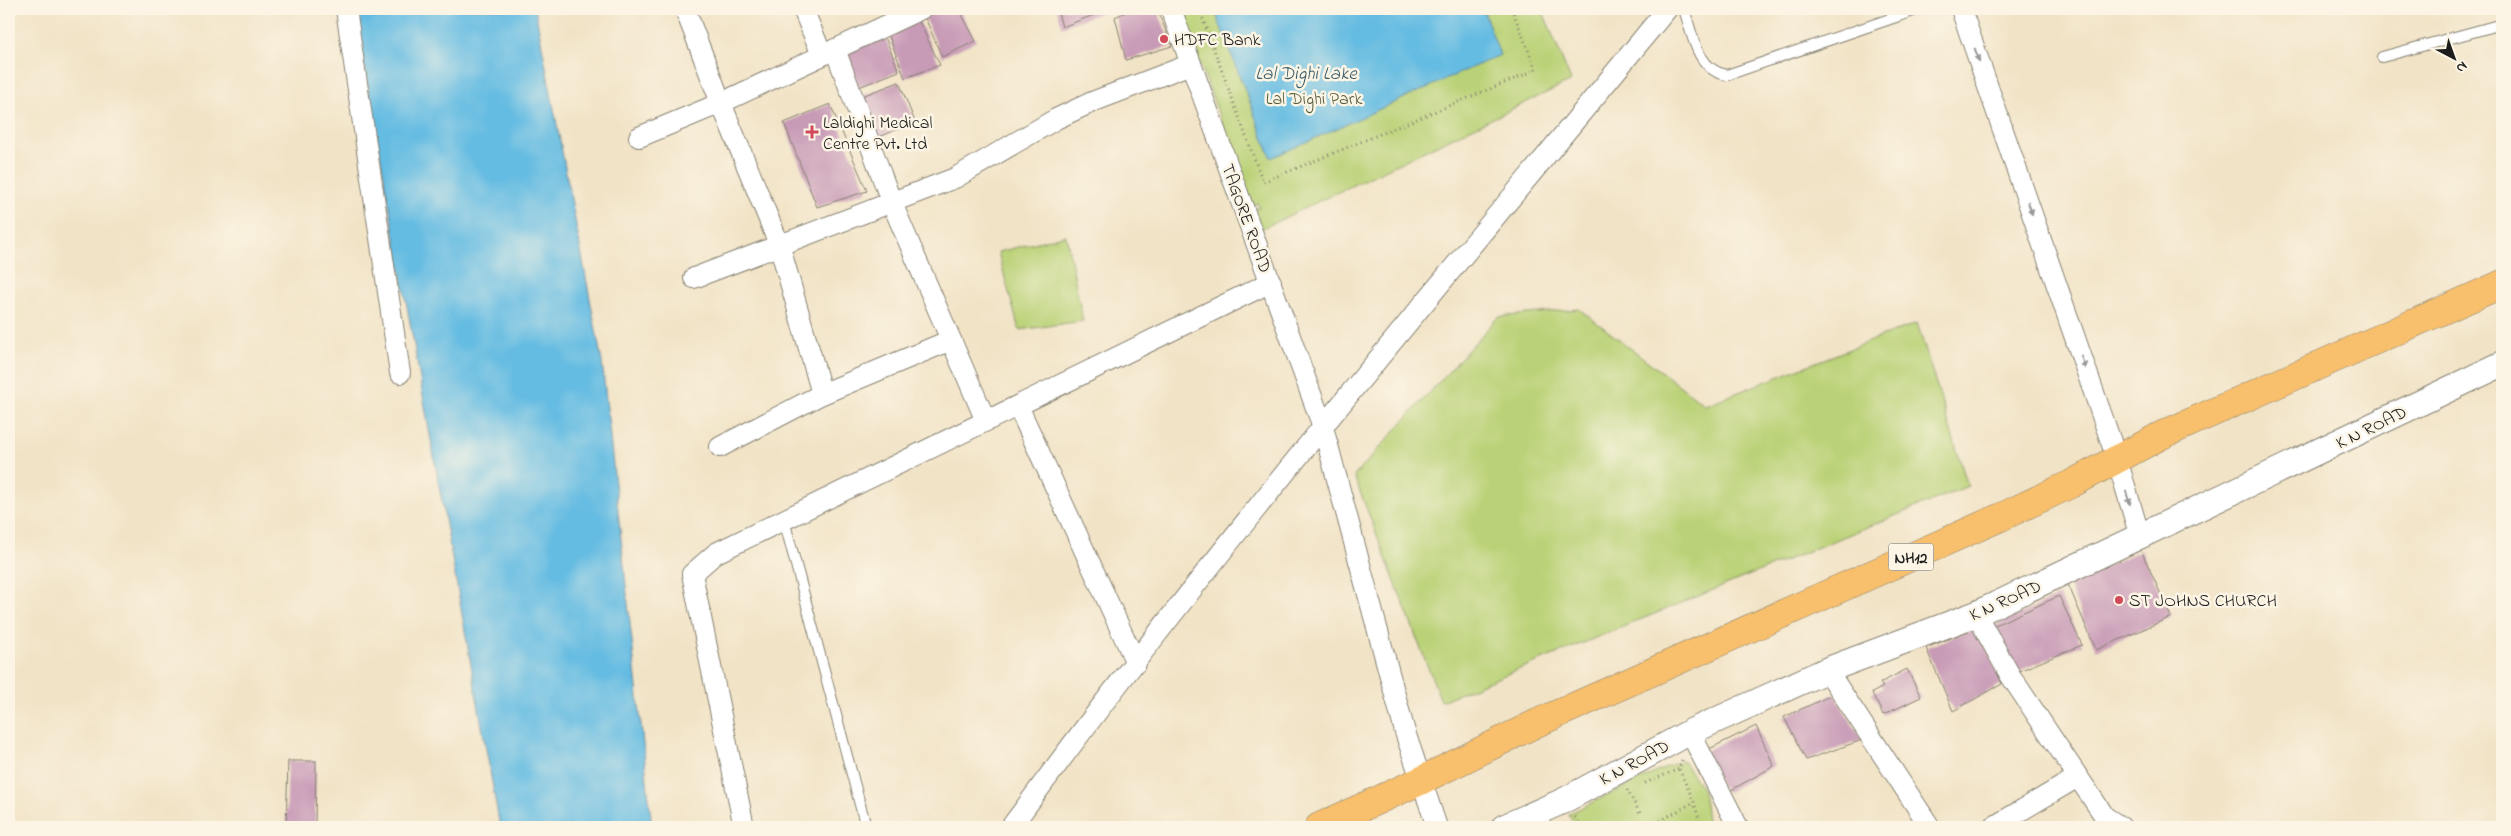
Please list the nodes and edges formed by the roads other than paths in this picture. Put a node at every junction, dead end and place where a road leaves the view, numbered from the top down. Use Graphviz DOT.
graph roads {
  1 [pos="346,9"];
  2 [pos="685,9"];
  3 [pos="803,9"];
  4 [pos="921,9"];
  5 [pos="1171,9"];
  6 [pos="1667,9"];
  7 [pos="1684,9"];
  8 [pos="1919,9"];
  9 [pos="1960,9"];
  10 [pos="2502,24"];
  11 [pos="828,52"];
  12 [pos="2382,57"];
  13 [pos="1191,64"];
  14 [pos="721,103"];
  15 [pos="639,137"];
  16 [pos="891,201"];
  17 [pos="779,244"];
  18 [pos="694,278"];
  19 [pos="1271,282"];
  20 [pos="2502,284"];
  21 [pos="951,340"];
  22 [pos="2502,364"];
  23 [pos="400,373"];
  24 [pos="822,394"];
  25 [pos="1018,406"];
  26 [pos="986,422"];
  27 [pos="1323,427"];
  28 [pos="720,447"];
  29 [pos="2117,459"];
  30 [pos="784,520"];
  31 [pos="2140,537"];
  32 [pos="1976,614"];
  33 [pos="1136,663"];
  34 [pos="1827,670"];
  35 [pos="1690,732"];
  36 [pos="2078,777"];
  37 [pos="1420,781"];
  38 [pos="744,827"];
  39 [pos="866,827"];
  40 [pos="1011,827"];
  41 [pos="1319,827"];
  42 [pos="1437,827"];
  43 [pos="1504,827"];
  44 [pos="1738,827"];
  45 [pos="1930,827"];
  46 [pos="1993,827"];
  47 [pos="2121,827"];
  1 -- 23 [label="street"];
  2 -- 14 [label="street"];
  3 -- 11 [label="street"];
  4 -- 11 [label="street"];
  5 -- 13 [label="street, TAGORE ROAD"];
  6 -- 27 [label="street"];
  7 -- 8 [label="lane"];
  9 -- 29 [label="street, one-way"];
  10 -- 12 [label="lane"];
  11 -- 14 [label="street"];
  11 -- 16 [label="street"];
  13 -- 16 [label="street"];
  13 -- 19 [label="street, TAGORE ROAD"];
  14 -- 15 [label="street"];
  14 -- 17 [label="street"];
  16 -- 17 [label="street"];
  16 -- 21 [label="street"];
  17 -- 18 [label="street"];
  17 -- 24 [label="street"];
  19 -- 25 [label="street"];
  19 -- 27 [label="street, TAGORE ROAD"];
  20 -- 29 [label="main road, NH12"];
  21 -- 24 [label="street"];
  21 -- 26 [label="street"];
  22 -- 31 [label="street, K N ROAD"];
  24 -- 28 [label="street"];
  25 -- 26 [label="street"];
  25 -- 33 [label="street"];
  26 -- 30 [label="street"];
  27 -- 33 [label="street"];
  27 -- 37 [label="street, TAGORE ROAD"];
  29 -- 31 [label="street, one-way"];
  29 -- 37 [label="main road, NH12"];
  30 -- 38 [label="street"];
  30 -- 39 [label="lane"];
  31 -- 32 [label="street, K N ROAD"];
  32 -- 34 [label="street, K N ROAD"];
  32 -- 36 [label="street"];
  33 -- 40 [label="street"];
  34 -- 35 [label="street, K N ROAD"];
  34 -- 45 [label="street"];
  35 -- 43 [label="street, K N ROAD"];
  35 -- 44 [label="street"];
  36 -- 46 [label="street"];
  36 -- 47 [label="street"];
  37 -- 41 [label="main road, NH12"];
  37 -- 42 [label="street, TAGORE ROAD"];
}
